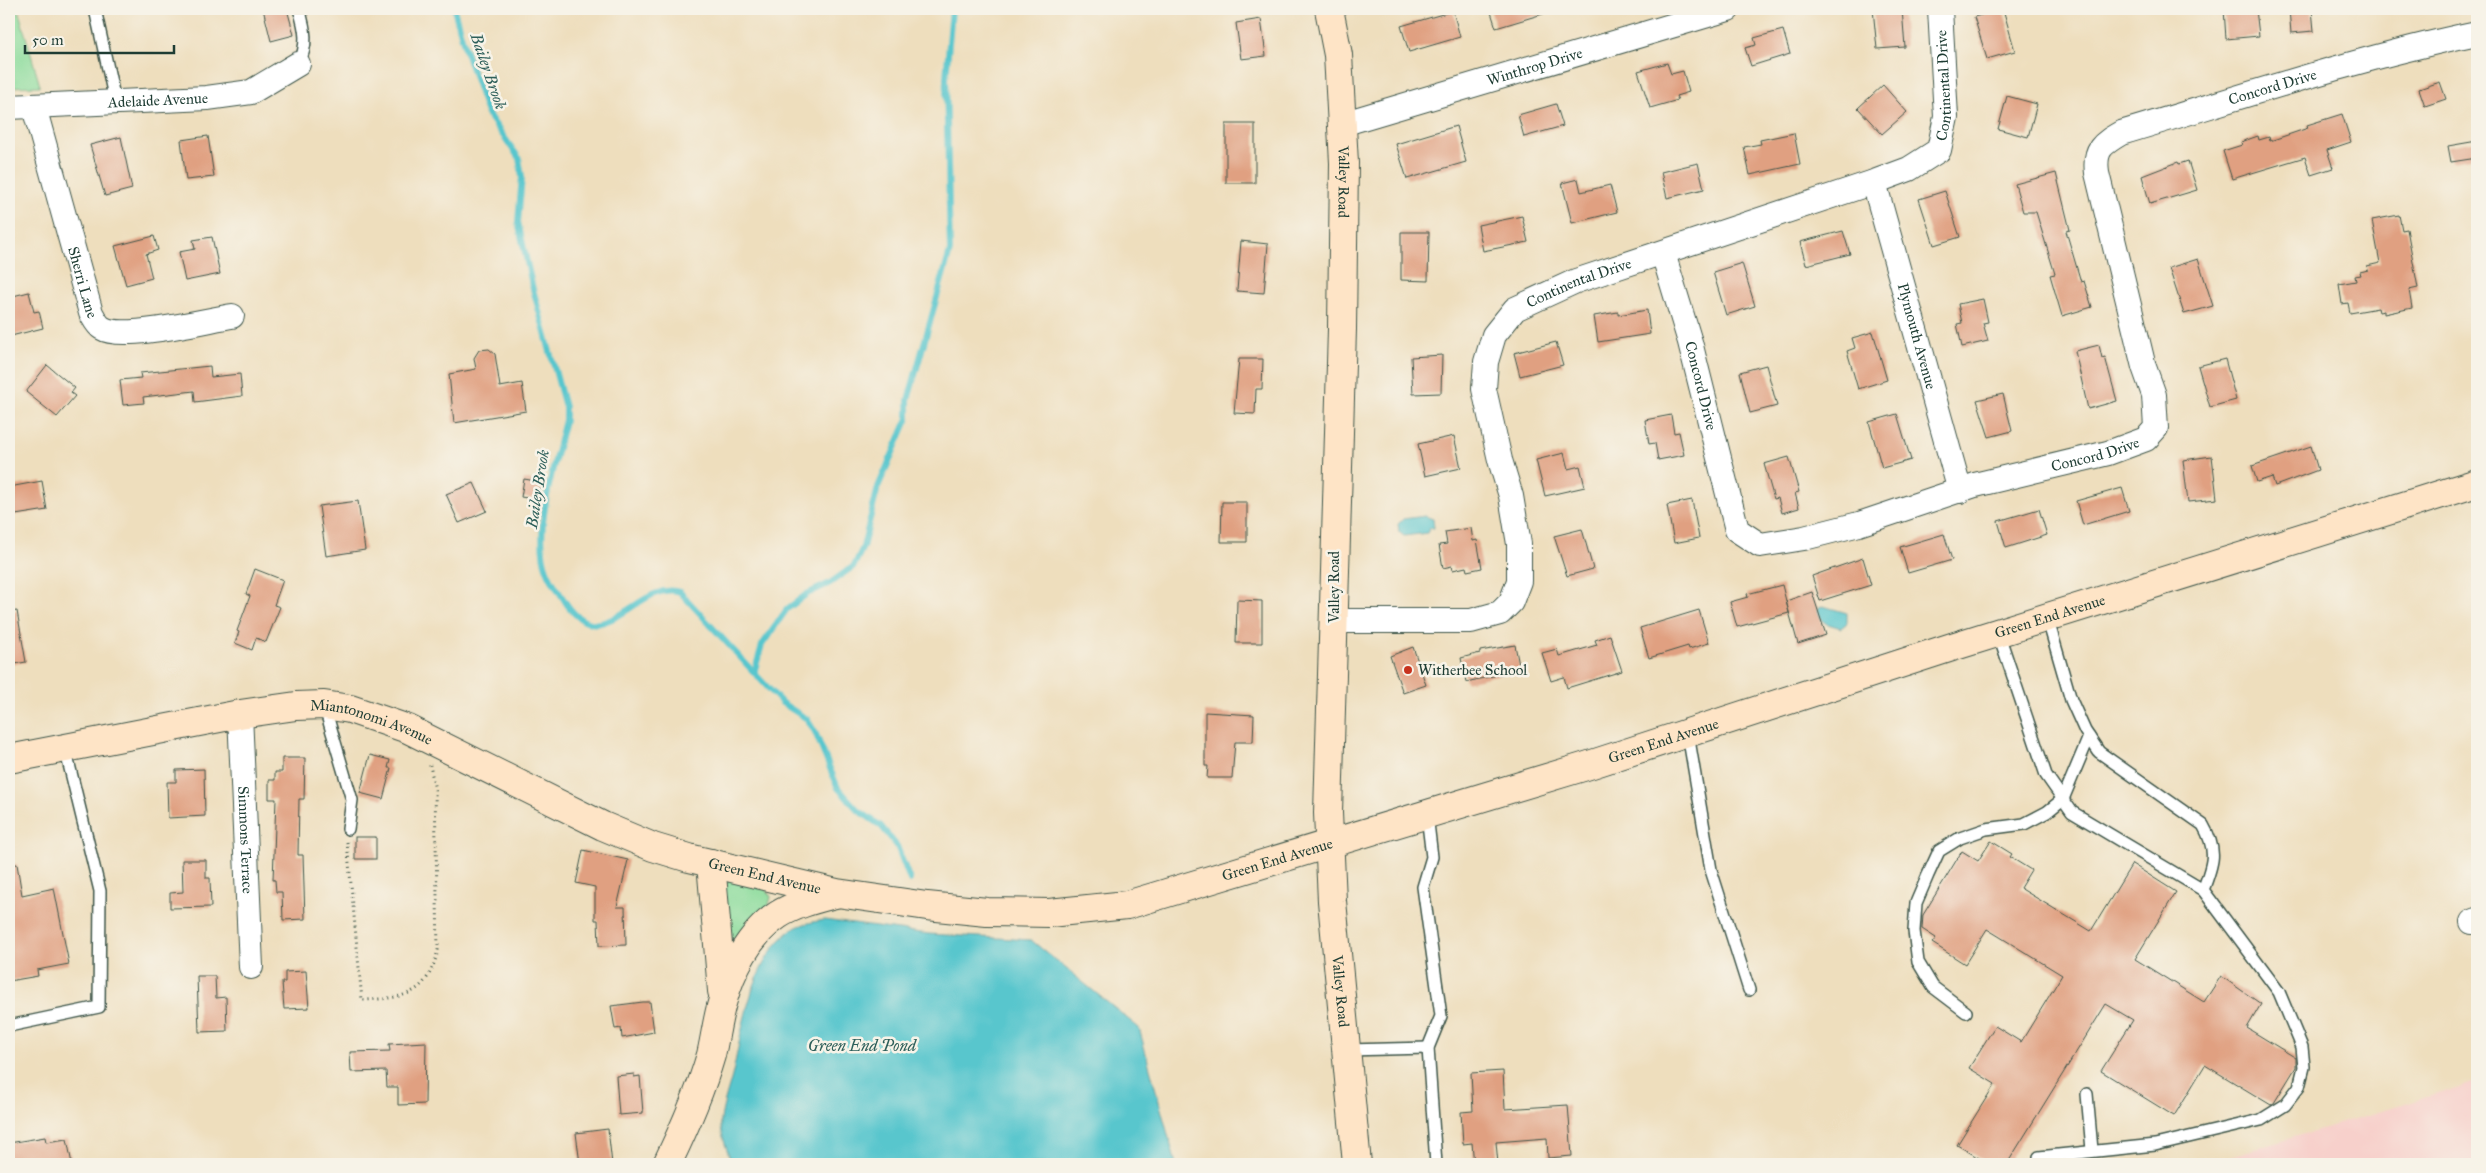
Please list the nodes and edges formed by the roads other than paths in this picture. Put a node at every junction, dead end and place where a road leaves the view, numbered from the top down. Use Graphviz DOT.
graph roads {
  1 [pos="95,9"];
  2 [pos="299,9"];
  3 [pos="1329,9"];
  4 [pos="1728,9"];
  5 [pos="1940,9"];
  6 [pos="2477,33"];
  7 [pos="298,64"];
  8 [pos="115,101"];
  9 [pos="9,106"];
  10 [pos="34,106"];
  11 [pos="1342,124"];
  12 [pos="1874,182"];
  13 [pos="1663,253"];
  14 [pos="232,316"];
  15 [pos="2477,483"];
  16 [pos="1960,492"];
  17 [pos="2047,617"];
  18 [pos="1334,622"];
  19 [pos="1998,632"];
  20 [pos="324,705"];
  21 [pos="240,714"];
  22 [pos="1688,734"];
  23 [pos="2089,738"];
  24 [pos="65,748"];
  25 [pos="9,759"];
  26 [pos="2063,799"];
  27 [pos="1427,815"];
  28 [pos="348,829"];
  29 [pos="1330,844"];
  30 [pos="711,863"];
  31 [pos="2203,890"];
  32 [pos="837,893"];
  33 [pos="250,967"];
  34 [pos="1749,990"];
  35 [pos="722,1001"];
  36 [pos="1966,1012"];
  37 [pos="9,1026"];
  38 [pos="1428,1048"];
  39 [pos="1347,1050"];
  40 [pos="2087,1094"];
  41 [pos="2092,1150"];
  42 [pos="2039,1157"];
  43 [pos="667,1164"];
  44 [pos="1357,1164"];
  45 [pos="1436,1164"];
  1 -- 8 [label="lane"];
  2 -- 7 [label="lane"];
  3 -- 11 [label="main road, Valley Road"];
  4 -- 11 [label="street, Winthrop Drive"];
  5 -- 12 [label="street, Continental Drive"];
  6 -- 16 [label="street, Concord Drive"];
  7 -- 8 [label="street, Adelaide Avenue"];
  8 -- 10 [label="street, Adelaide Avenue"];
  9 -- 10 [label="street, Adelaide Avenue"];
  10 -- 14 [label="street, Sherri Lane"];
  11 -- 18 [label="main road, Valley Road"];
  12 -- 13 [label="street, Continental Drive"];
  12 -- 16 [label="street, Plymouth Avenue"];
  13 -- 16 [label="street, Concord Drive"];
  13 -- 18 [label="street, Continental Drive"];
  15 -- 17 [label="main road, Green End Avenue"];
  17 -- 19 [label="main road, Green End Avenue"];
  17 -- 23 [label="lane"];
  18 -- 29 [label="main road, Valley Road"];
  19 -- 22 [label="main road, Green End Avenue"];
  19 -- 26 [label="lane"];
  20 -- 21 [label="main road, Miantonomi Avenue"];
  20 -- 28 [label="lane"];
  20 -- 30 [label="main road, Miantonomi Avenue"];
  21 -- 24 [label="main road, Miantonomi Avenue"];
  21 -- 33 [label="street, Simmons Terrace"];
  22 -- 27 [label="main road, Green End Avenue"];
  22 -- 34 [label="lane"];
  23 -- 26 [label="lane"];
  23 -- 31 [label="lane"];
  24 -- 25 [label="main road, Miantonomi Avenue"];
  24 -- 37 [label="lane"];
  26 -- 31 [label="lane"];
  26 -- 36 [label="lane"];
  27 -- 29 [label="main road, Green End Avenue"];
  27 -- 38 [label="lane"];
  29 -- 32 [label="main road, Green End Avenue"];
  29 -- 39 [label="main road, Valley Road"];
  30 -- 32 [label="main road, Green End Avenue"];
  30 -- 35 [label="main road, Green End Avenue"];
  31 -- 41 [label="lane"];
  32 -- 35 [label="main road, Green End Avenue"];
  35 -- 43 [label="main road, Green End Avenue"];
  38 -- 39 [label="lane"];
  38 -- 45 [label="lane"];
  39 -- 44 [label="main road, Valley Road"];
  40 -- 41 [label="lane"];
  41 -- 42 [label="lane"];
}
